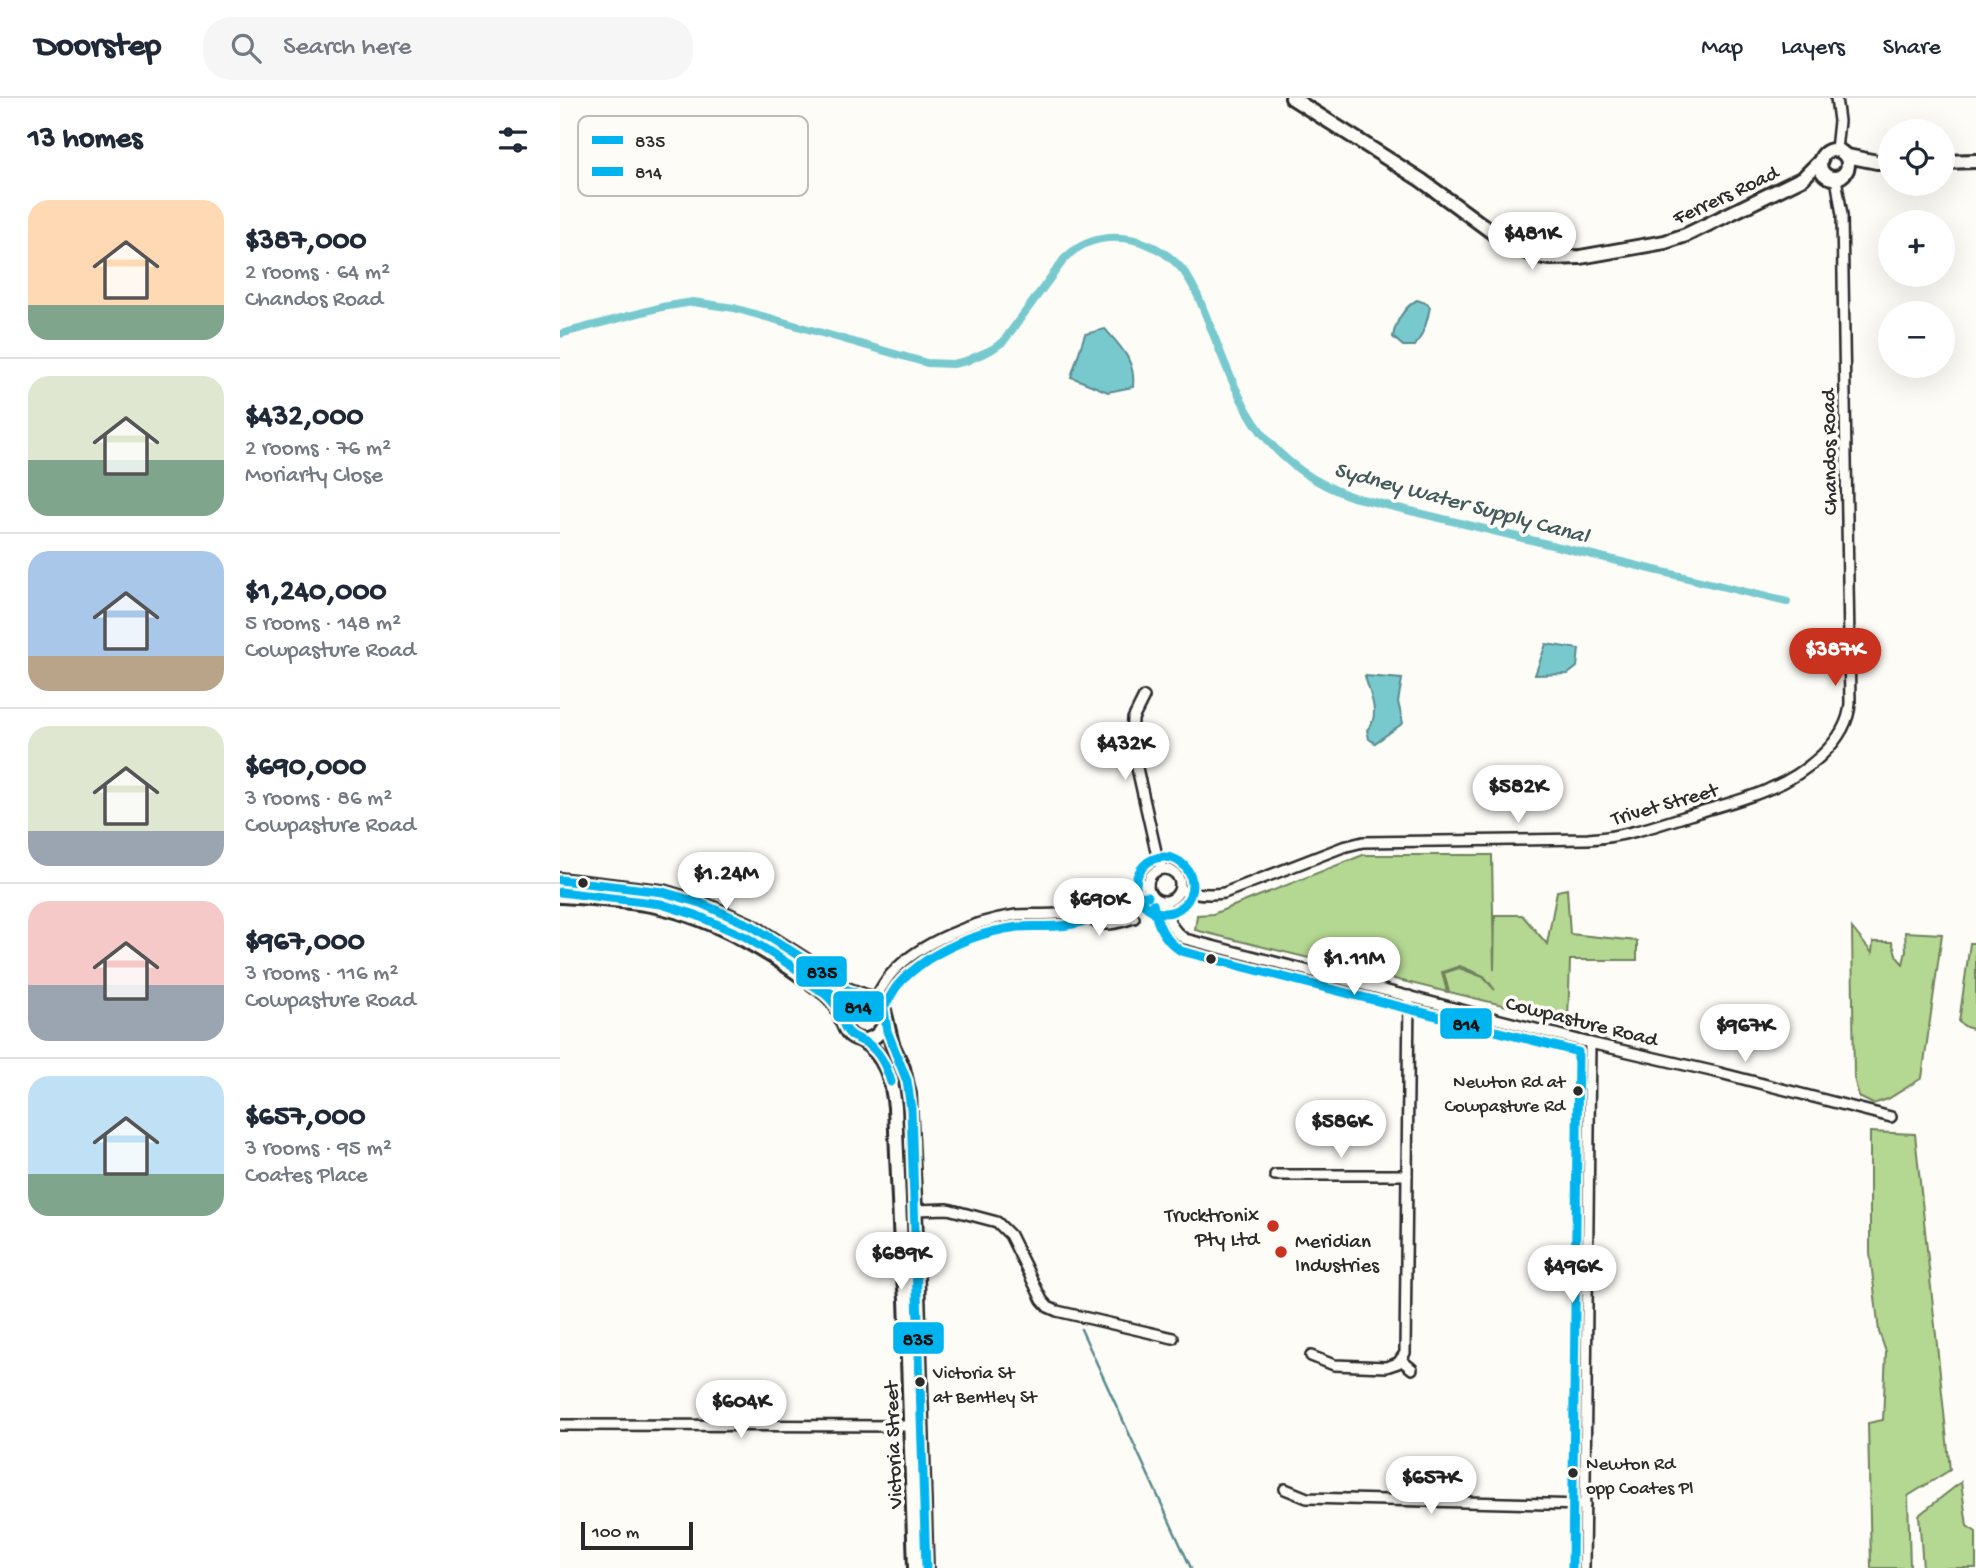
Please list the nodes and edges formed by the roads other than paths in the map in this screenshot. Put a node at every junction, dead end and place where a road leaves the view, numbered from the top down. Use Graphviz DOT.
graph roads {
  1 [pos="1292,98"];
  2 [pos="1836,98"];
  3 [pos="1841,153"];
  4 [pos="1821,160"];
  5 [pos="1878,161"];
  6 [pos="1976,161"];
  7 [pos="1955,162"];
  8 [pos="1878,163"];
  9 [pos="1836,175"];
  10 [pos="1803,178"];
  11 [pos="1144,697"];
  12 [pos="1846,725"];
  13 [pos="1162,869"];
  14 [pos="560,880"];
  15 [pos="1148,884"];
  16 [pos="1180,890"];
  17 [pos="560,896"];
  18 [pos="1165,902"];
  19 [pos="1084,906"];
  20 [pos="1135,918"];
  21 [pos="1409,996"];
  22 [pos="871,998"];
  23 [pos="885,1017"];
  24 [pos="842,1019"];
  25 [pos="861,1040"];
  26 [pos="1590,1043"];
  27 [pos="1891,1117"];
  28 [pos="1275,1175"];
  29 [pos="1407,1175"];
  30 [pos="915,1210"];
  31 [pos="1173,1338"];
  32 [pos="1311,1356"];
  33 [pos="1401,1360"];
  34 [pos="1412,1369"];
  35 [pos="560,1425"];
  36 [pos="916,1426"];
  37 [pos="1284,1489"];
  38 [pos="1585,1505"];
  39 [pos="915,1568"];
  40 [pos="926,1568"];
  41 [pos="1584,1568"];
  1 -- 10 [label="main road, Ferrers Road"];
  2 -- 3 [label="street"];
  3 -- 4 [label="main road"];
  3 -- 5 [label="main road, Ferrers Road"];
  3 -- 9 [label="main road"];
  4 -- 9 [label="main road"];
  4 -- 10 [label="main road, Ferrers Road"];
  6 -- 7 [label="main road"];
  8 -- 9 [label="main road, Ferrers Road"];
  9 -- 10 [label="main road, Ferrers Road"];
  9 -- 12 [label="street, Chandos Road"];
  11 -- 13 [label="street"];
  12 -- 16 [label="street, Trivet Street"];
  13 -- 15 [label="street"];
  13 -- 16 [label="street"];
  14 -- 22 [label="main road"];
  15 -- 18 [label="street"];
  15 -- 19 [label="street"];
  16 -- 18 [label="street"];
  17 -- 24 [label="main road"];
  18 -- 21 [label="street, Cowpasture Road"];
  19 -- 20 [label="street"];
  19 -- 22 [label="street"];
  21 -- 26 [label="street, Cowpasture Road"];
  21 -- 29 [label="street"];
  22 -- 23 [label="main road"];
  22 -- 24 [label="main road"];
  23 -- 25 [label="main road"];
  23 -- 30 [label="main road, Victoria Street"];
  24 -- 25 [label="main road"];
  25 -- 36 [label="main road, Victoria Street"];
  26 -- 27 [label="street, Cowpasture Road"];
  26 -- 38 [label="street"];
  28 -- 29 [label="street"];
  29 -- 33 [label="street"];
  30 -- 31 [label="street"];
  30 -- 36 [label="main road, Victoria Street"];
  32 -- 33 [label="street"];
  33 -- 34 [label="street"];
  35 -- 36 [label="street"];
  36 -- 39 [label="main road, Victoria Street"];
  36 -- 40 [label="main road, Victoria Street"];
  37 -- 38 [label="street"];
  38 -- 41 [label="street"];
}
